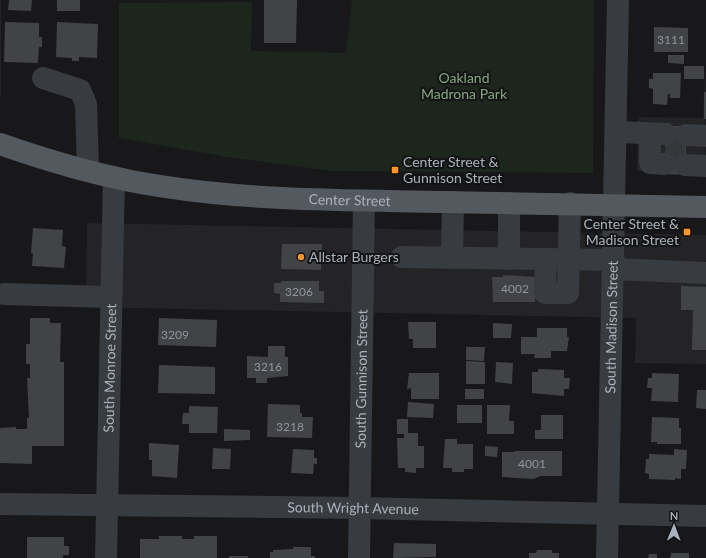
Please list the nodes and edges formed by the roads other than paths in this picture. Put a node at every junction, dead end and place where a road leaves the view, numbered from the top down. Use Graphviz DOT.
graph roads {
  1 [pos="618,0"];
  2 [pos="42,78"];
  3 [pos="617,132"];
  4 [pos="0,144"];
  5 [pos="679,148"];
  6 [pos="88,171"];
  7 [pos="114,177"];
  8 [pos="364,201"];
  9 [pos="453,202"];
  10 [pos="509,203"];
  11 [pos="570,203"];
  12 [pos="615,205"];
  13 [pos="706,207"];
  14 [pos="402,257"];
  15 [pos="452,258"];
  16 [pos="508,259"];
  17 [pos="546,259"];
  18 [pos="567,260"];
  19 [pos="614,264"];
  20 [pos="706,273"];
  21 [pos="4,294"];
  22 [pos="110,297"];
  23 [pos="0,504"];
  24 [pos="106,506"];
  25 [pos="360,508"];
  26 [pos="607,515"];
  27 [pos="706,516"];
  28 [pos="106,558"];
  29 [pos="359,558"];
  30 [pos="606,558"];
  1 -- 3 [label="street, South Madison Street"];
  2 -- 6 [label="street"];
  3 -- 5 [label="street"];
  3 -- 12 [label="street, South Madison Street"];
  4 -- 6 [label="main road, Center Street"];
  6 -- 7 [label="main road, Center Street"];
  7 -- 8 [label="main road, Center Street"];
  7 -- 22 [label="street, South Monroe Street"];
  8 -- 9 [label="main road, Center Street"];
  8 -- 25 [label="street, South Gunnison Street"];
  9 -- 10 [label="main road, Center Street"];
  9 -- 15 [label="street"];
  10 -- 11 [label="main road, Center Street"];
  10 -- 16 [label="street"];
  11 -- 12 [label="main road, Center Street"];
  11 -- 18 [label="street"];
  12 -- 13 [label="main road, Center Street"];
  12 -- 19 [label="street, South Madison Street"];
  14 -- 15 [label="street"];
  15 -- 16 [label="street"];
  16 -- 17 [label="street"];
  17 -- 18 [label="street"];
  17 -- 18 [label="street"];
  18 -- 19 [label="street"];
  19 -- 20 [label="street"];
  19 -- 26 [label="street, South Madison Street"];
  21 -- 22 [label="street"];
  22 -- 24 [label="street, South Monroe Street"];
  23 -- 24 [label="street, South Wright Avenue"];
  24 -- 25 [label="street, South Wright Avenue"];
  24 -- 28 [label="street, South Monroe Street"];
  25 -- 26 [label="street, South Wright Avenue"];
  25 -- 29 [label="street, South Gunnison Street"];
  26 -- 27 [label="street, South Wright Avenue"];
  26 -- 30 [label="street, South Madison Street"];
}
